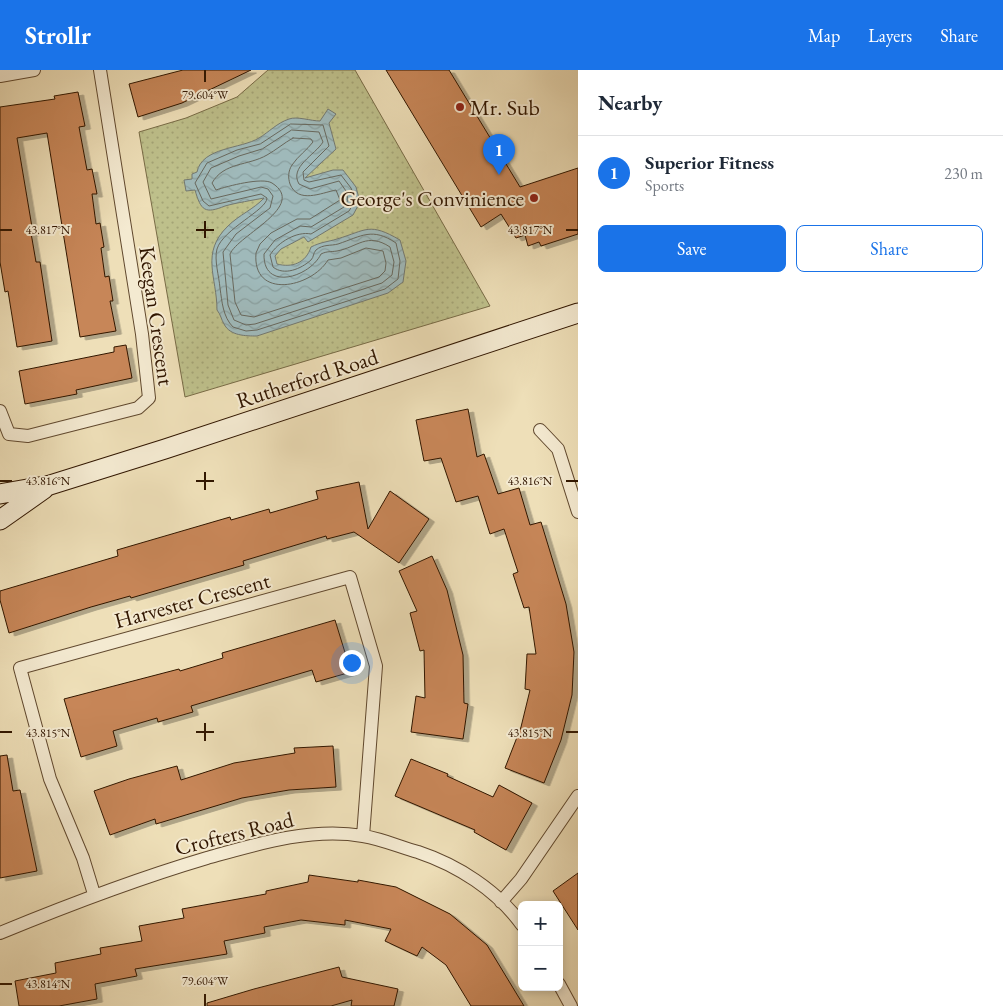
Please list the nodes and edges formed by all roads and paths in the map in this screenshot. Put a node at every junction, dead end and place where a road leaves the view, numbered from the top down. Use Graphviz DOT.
graph roads {
  1 [pos="34,70"];
  2 [pos="100,70"];
  3 [pos="0,76"];
  4 [pos="578,313"];
  5 [pos="0,411"];
  6 [pos="540,430"];
  7 [pos="50,485"];
  8 [pos="0,494"];
  9 [pos="578,512"];
  10 [pos="0,520"];
  11 [pos="578,796"];
  12 [pos="363,836"];
  13 [pos="94,894"];
  14 [pos="501,902"];
  15 [pos="518,921"];
  16 [pos="0,933"];
  17 [pos="563,991"];
  18 [pos="571,1006"];
  1 -- 3 [label="street"];
  2 -- 5 [label="street, Keegan Crescent"];
  4 -- 7 [label="main road, Rutherford Road"];
  6 -- 9 [label="street"];
  7 -- 8 [label="main road, Rutherford Road"];
  7 -- 10 [label="main road, Rutherford Road"];
  11 -- 14 [label="street"];
  12 -- 13 [label="street, Crofters Road"];
  12 -- 13 [label="street, Harvester Crescent"];
  12 -- 14 [label="street, Crofters Road"];
  13 -- 16 [label="street, Crofters Road"];
  14 -- 15 [label="street, Crofters Road"];
  17 -- 18 [label="street"];
}
